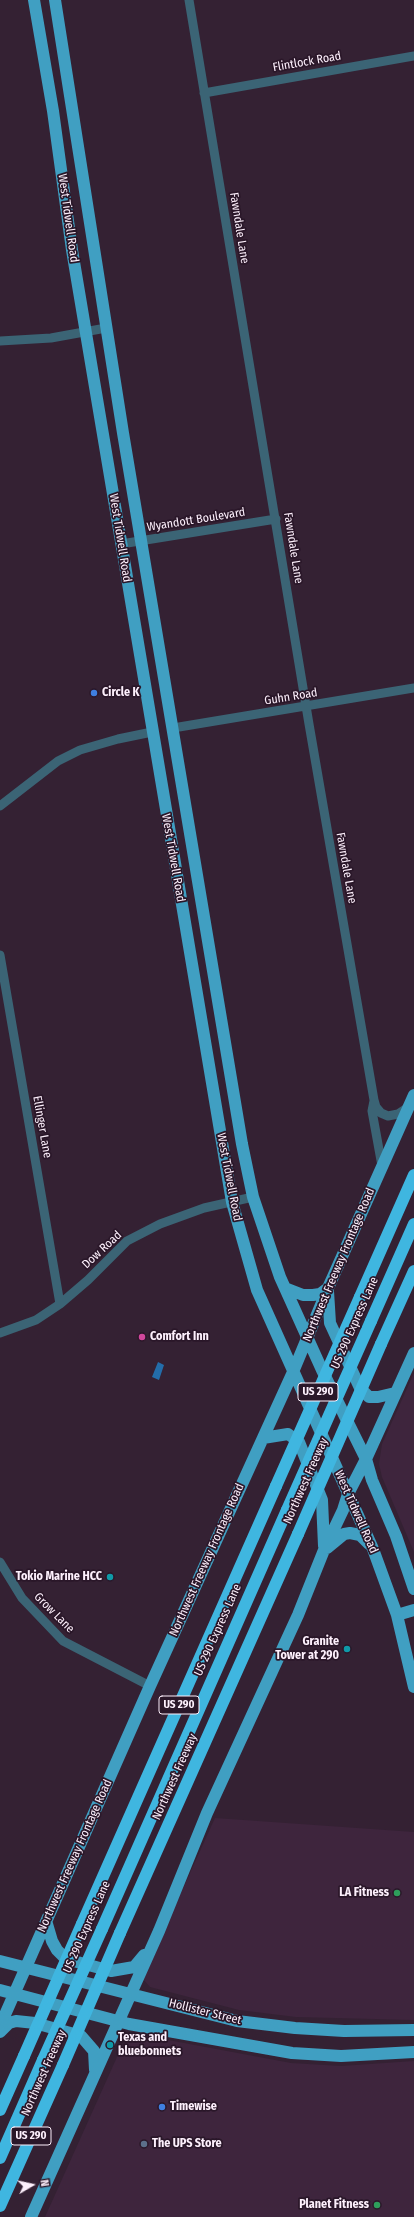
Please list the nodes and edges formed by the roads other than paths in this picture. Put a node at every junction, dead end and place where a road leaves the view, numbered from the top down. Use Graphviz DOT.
graph roads {
  1 [pos="34,0"];
  2 [pos="56,0"];
  3 [pos="188,0"];
  4 [pos="414,56"];
  5 [pos="65,59"];
  6 [pos="45,63"];
  7 [pos="204,92"];
  8 [pos="86,193"];
  9 [pos="64,195"];
  10 [pos="106,328"];
  11 [pos="86,332"];
  12 [pos="0,341"];
  13 [pos="123,432"];
  14 [pos="103,436"];
  15 [pos="276,519"];
  16 [pos="142,541"];
  17 [pos="121,544"];
  18 [pos="414,688"];
  19 [pos="306,706"];
  20 [pos="173,728"];
  21 [pos="152,732"];
  22 [pos="0,806"];
  23 [pos="199,886"];
  24 [pos="178,889"];
  25 [pos="0,955"];
  26 [pos="226,1045"];
  27 [pos="205,1048"];
  28 [pos="414,1095"];
  29 [pos="374,1100"];
  30 [pos="407,1108"];
  31 [pos="382,1166"];
  32 [pos="414,1175"];
  33 [pos="254,1197"];
  34 [pos="232,1202"];
  35 [pos="414,1224"];
  36 [pos="414,1271"];
  37 [pos="286,1288"];
  38 [pos="328,1288"];
  39 [pos="60,1304"];
  40 [pos="0,1333"];
  41 [pos="308,1337"];
  42 [pos="414,1353"];
  43 [pos="294,1372"];
  44 [pos="395,1393"];
  45 [pos="262,1438"];
  46 [pos="366,1459"];
  47 [pos="348,1494"];
  48 [pos="373,1549"];
  49 [pos="324,1550"];
  50 [pos="0,1562"];
  51 [pos="414,1589"];
  52 [pos="414,1610"];
  53 [pos="397,1615"];
  54 [pos="150,1686"];
  55 [pos="414,1687"];
  56 [pos="47,1924"];
  57 [pos="150,1948"];
  58 [pos="0,1961"];
  59 [pos="27,1967"];
  60 [pos="0,1990"];
  61 [pos="15,1993"];
  62 [pos="131,1993"];
  63 [pos="118,2022"];
  64 [pos="0,2026"];
  65 [pos="414,2030"];
  66 [pos="0,2032"];
  67 [pos="414,2052"];
  68 [pos="96,2072"];
  69 [pos="0,2110"];
  70 [pos="0,2158"];
  71 [pos="0,2206"];
  72 [pos="32,2217"];
  1 -- 6 [label="main road, West Tidwell Road"];
  2 -- 5 [label="main road, West Tidwell Road"];
  3 -- 7 [label="street, Fawndale Lane"];
  4 -- 7 [label="street, Flintlock Road"];
  5 -- 6 [label="main road"];
  5 -- 8 [label="main road, West Tidwell Road"];
  6 -- 9 [label="main road, West Tidwell Road"];
  7 -- 15 [label="street, Fawndale Lane"];
  8 -- 9 [label="main road"];
  8 -- 10 [label="main road, West Tidwell Road"];
  9 -- 11 [label="main road, West Tidwell Road"];
  10 -- 11 [label="street"];
  10 -- 13 [label="main road, West Tidwell Road"];
  11 -- 12 [label="street"];
  11 -- 14 [label="main road, West Tidwell Road"];
  13 -- 14 [label="main road"];
  13 -- 16 [label="main road, West Tidwell Road"];
  14 -- 17 [label="main road, West Tidwell Road"];
  15 -- 16 [label="street, Wyandott Boulevard"];
  15 -- 19 [label="street, Fawndale Lane"];
  16 -- 17 [label="street, Wyandott Boulevard"];
  16 -- 20 [label="main road, West Tidwell Road"];
  17 -- 21 [label="main road, West Tidwell Road"];
  18 -- 19 [label="street, Guhn Road"];
  19 -- 20 [label="street, Guhn Road"];
  19 -- 29 [label="street, Fawndale Lane"];
  20 -- 23 [label="main road, West Tidwell Road"];
  21 -- 22 [label="street"];
  21 -- 24 [label="main road, West Tidwell Road"];
  23 -- 24 [label="main road"];
  23 -- 26 [label="main road, West Tidwell Road"];
  24 -- 27 [label="main road, West Tidwell Road"];
  25 -- 39 [label="street, Ellinger Lane"];
  26 -- 27 [label="main road"];
  26 -- 33 [label="main road, West Tidwell Road"];
  27 -- 34 [label="main road, West Tidwell Road"];
  28 -- 30 [label="main road, Northwest Freeway Frontage Road"];
  29 -- 30 [label="street, Fawndale Lane"];
  29 -- 31 [label="street, Fawndale Lane"];
  30 -- 31 [label="main road, Northwest Freeway Frontage Road"];
  31 -- 38 [label="main road, Northwest Freeway Frontage Road"];
  32 -- 69 [label="highway, Northwest Freeway / US 290, bridge"];
  33 -- 34 [label="street, Dow Road"];
  33 -- 37 [label="main road, West Tidwell Road"];
  34 -- 39 [label="street, Dow Road"];
  34 -- 43 [label="main road, West Tidwell Road"];
  35 -- 70 [label="highway, US 290 Express Lane, bridge"];
  36 -- 71 [label="highway, Northwest Freeway / US 290, bridge"];
  37 -- 38 [label="main road"];
  37 -- 41 [label="main road, West Tidwell Road"];
  38 -- 41 [label="main road, Northwest Freeway Frontage Road"];
  38 -- 44 [label="main road"];
  39 -- 40 [label="street, Dow Road"];
  41 -- 43 [label="main road, Northwest Freeway Frontage Road"];
  41 -- 46 [label="main road, West Tidwell Road"];
  42 -- 44 [label="main road"];
  43 -- 45 [label="main road, Northwest Freeway Frontage Road"];
  43 -- 47 [label="main road, West Tidwell Road"];
  44 -- 46 [label="main road"];
  45 -- 49 [label="main road"];
  45 -- 54 [label="main road, Northwest Freeway Frontage Road"];
  46 -- 47 [label="main road"];
  46 -- 51 [label="main road, West Tidwell Road"];
  47 -- 48 [label="main road, West Tidwell Road"];
  47 -- 49 [label="main road"];
  48 -- 49 [label="main road"];
  48 -- 53 [label="main road, West Tidwell Road"];
  49 -- 57 [label="main road"];
  50 -- 54 [label="street, Grow Lane"];
  52 -- 53 [label="main road"];
  53 -- 55 [label="main road, West Tidwell Road"];
  54 -- 56 [label="main road, Northwest Freeway Frontage Road"];
  56 -- 57 [label="main road"];
  56 -- 59 [label="main road, Northwest Freeway Frontage Road"];
  57 -- 62 [label="main road"];
  58 -- 59 [label="main road, Hollister Street"];
  59 -- 61 [label="main road, Northwest Freeway Frontage Road"];
  59 -- 62 [label="main road, Hollister Street"];
  60 -- 61 [label="main road, Hollister Street"];
  61 -- 63 [label="main road, Hollister Street"];
  61 -- 64 [label="main road, Northwest Freeway Frontage Road"];
  62 -- 63 [label="main road"];
  62 -- 65 [label="main road, Hollister Street"];
  63 -- 67 [label="main road, Hollister Street"];
  63 -- 68 [label="main road"];
  66 -- 68 [label="main road"];
  68 -- 72 [label="main road"];
}
